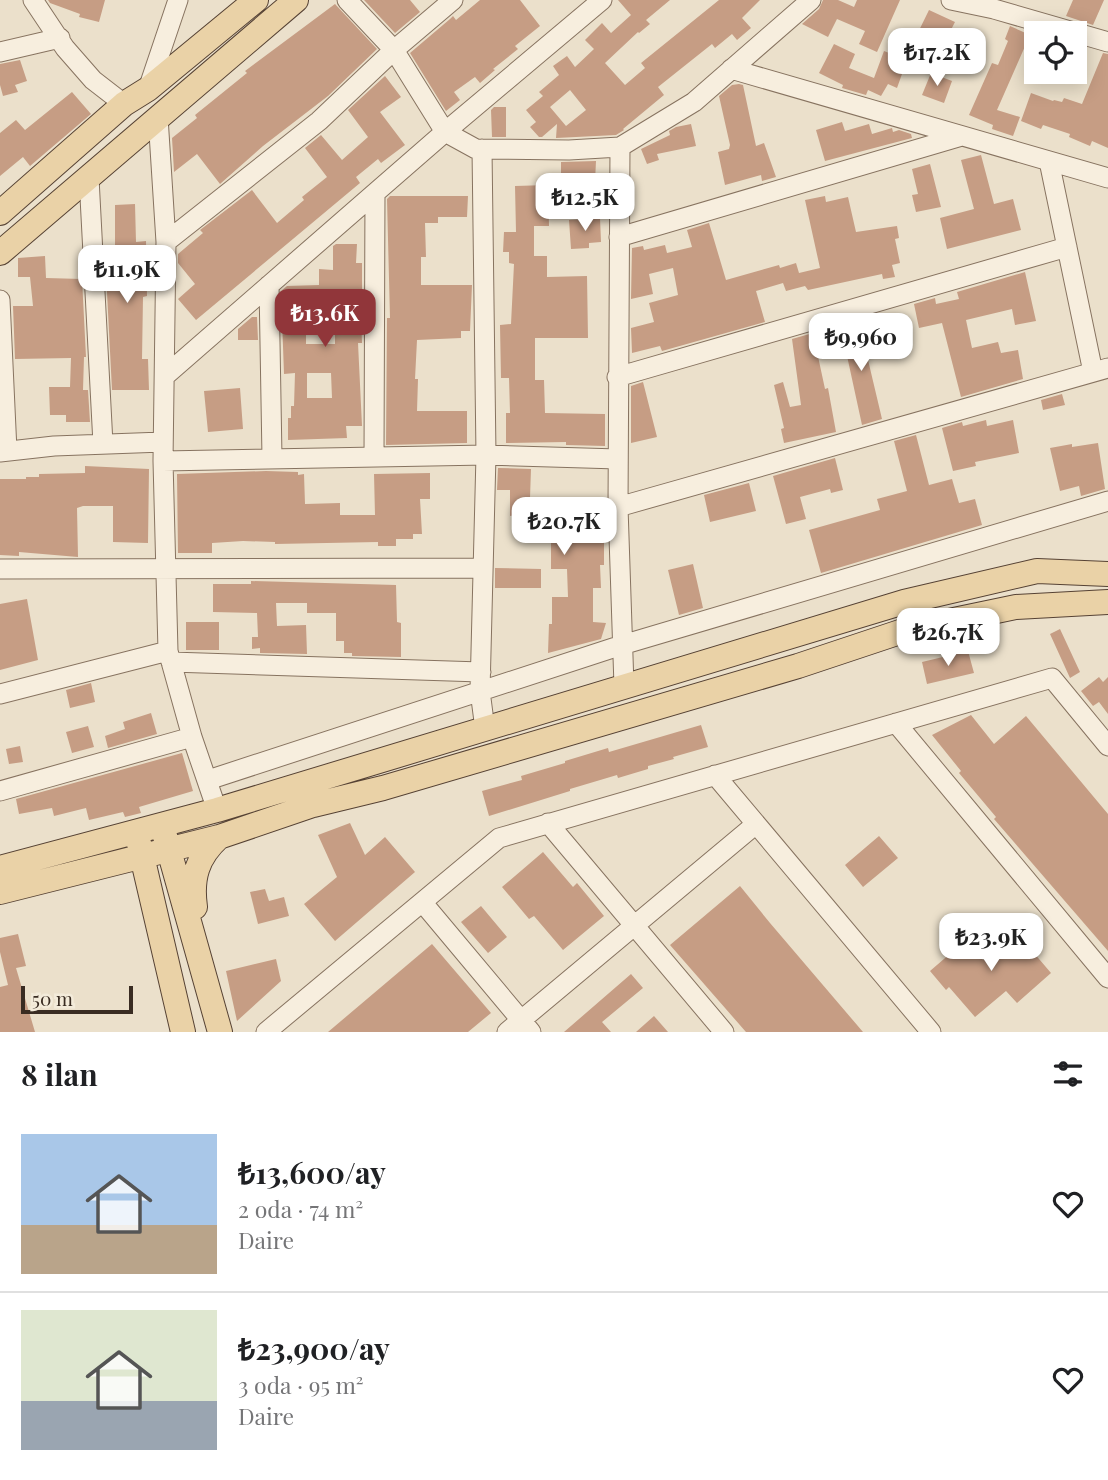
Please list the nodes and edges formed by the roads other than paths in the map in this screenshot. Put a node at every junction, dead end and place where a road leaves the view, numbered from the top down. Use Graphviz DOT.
graph roads {
  1 [pos="33,0"];
  2 [pos="178,0"];
  3 [pos="256,0"];
  4 [pos="296,0"];
  5 [pos="347,0"];
  6 [pos="453,0"];
  7 [pos="602,0"];
  8 [pos="811,0"];
  9 [pos="951,0"];
  10 [pos="991,5"];
  11 [pos="60,38"];
  12 [pos="1108,42"];
  13 [pos="394,50"];
  14 [pos="0,52"];
  15 [pos="731,69"];
  16 [pos="148,89"];
  17 [pos="124,104"];
  18 [pos="158,117"];
  19 [pos="445,132"];
  20 [pos="962,136"];
  21 [pos="620,147"];
  22 [pos="482,149"];
  23 [pos="1049,161"];
  24 [pos="89,178"];
  25 [pos="1108,178"];
  26 [pos="375,193"];
  27 [pos="0,213"];
  28 [pos="619,237"];
  29 [pos="166,242"];
  30 [pos="1067,247"];
  31 [pos="0,253"];
  32 [pos="269,285"];
  33 [pos="0,300"];
  34 [pos="1101,370"];
  35 [pos="166,375"];
  36 [pos="617,377"];
  37 [pos="103,444"];
  38 [pos="3,451"];
  39 [pos="163,452"];
  40 [pos="486,455"];
  41 [pos="374,456"];
  42 [pos="272,458"];
  43 [pos="618,459"];
  44 [pos="1108,500"];
  45 [pos="618,508"];
  46 [pos="165,567"];
  47 [pos="483,568"];
  48 [pos="0,569"];
  49 [pos="1108,574"];
  50 [pos="1108,602"];
  51 [pos="622,645"];
  52 [pos="170,657"];
  53 [pos="481,682"];
  54 [pos="624,686"];
  55 [pos="0,694"];
  56 [pos="896,723"];
  57 [pos="485,729"];
  58 [pos="192,737"];
  59 [pos="1108,746"];
  60 [pos="715,775"];
  61 [pos="208,780"];
  62 [pos="0,791"];
  63 [pos="217,810"];
  64 [pos="548,823"];
  65 [pos="756,824"];
  66 [pos="162,825"];
  67 [pos="219,837"];
  68 [pos="139,844"];
  69 [pos="169,850"];
  70 [pos="0,868"];
  71 [pos="93,869"];
  72 [pos="0,892"];
  73 [pos="423,903"];
  74 [pos="635,925"];
  75 [pos="1108,978"];
  76 [pos="207,984"];
  77 [pos="172,990"];
  78 [pos="520,1028"];
  79 [pos="183,1032"];
  80 [pos="220,1032"];
  81 [pos="266,1032"];
  82 [pos="724,1032"];
  83 [pos="931,1032"];
  1 -- 11 [label="street"];
  2 -- 16 [label="street"];
  3 -- 16 [label="main road"];
  4 -- 18 [label="main road"];
  5 -- 13 [label="street"];
  6 -- 13 [label="street"];
  7 -- 19 [label="street"];
  8 -- 15 [label="street"];
  9 -- 10 [label="street"];
  10 -- 12 [label="street"];
  11 -- 14 [label="street"];
  11 -- 17 [label="street"];
  13 -- 19 [label="street"];
  13 -- 29 [label="street"];
  15 -- 20 [label="street"];
  15 -- 21 [label="street"];
  16 -- 17 [label="main road"];
  17 -- 27 [label="main road"];
  18 -- 24 [label="main road"];
  18 -- 29 [label="street"];
  19 -- 22 [label="street"];
  19 -- 26 [label="street"];
  20 -- 23 [label="street"];
  20 -- 28 [label="street"];
  21 -- 22 [label="street"];
  21 -- 28 [label="street"];
  22 -- 40 [label="street"];
  23 -- 25 [label="street"];
  23 -- 30 [label="street"];
  24 -- 31 [label="main road"];
  24 -- 37 [label="street"];
  26 -- 32 [label="street"];
  26 -- 41 [label="street"];
  28 -- 36 [label="street"];
  29 -- 35 [label="street"];
  30 -- 34 [label="street"];
  30 -- 36 [label="street"];
  32 -- 35 [label="street"];
  32 -- 42 [label="street"];
  33 -- 38 [label="street"];
  34 -- 45 [label="street"];
  35 -- 39 [label="street"];
  36 -- 43 [label="street"];
  37 -- 38 [label="street"];
  37 -- 39 [label="street"];
  39 -- 42 [label="street"];
  39 -- 46 [label="street"];
  40 -- 41 [label="street"];
  40 -- 43 [label="street"];
  40 -- 47 [label="street"];
  41 -- 42 [label="street"];
  43 -- 45 [label="street"];
  44 -- 51 [label="street"];
  45 -- 51 [label="street"];
  46 -- 47 [label="street"];
  46 -- 48 [label="street"];
  46 -- 52 [label="street"];
  47 -- 53 [label="street"];
  49 -- 54 [label="main road"];
  50 -- 67 [label="main road"];
  51 -- 53 [label="street"];
  51 -- 54 [label="street"];
  52 -- 53 [label="street"];
  52 -- 55 [label="street"];
  52 -- 58 [label="street"];
  53 -- 57 [label="street"];
  53 -- 61 [label="street"];
  54 -- 57 [label="main road"];
  56 -- 59 [label="street"];
  56 -- 60 [label="street"];
  56 -- 75 [label="street"];
  57 -- 63 [label="main road"];
  58 -- 61 [label="street"];
  58 -- 62 [label="street"];
  60 -- 64 [label="street"];
  60 -- 65 [label="street"];
  61 -- 63 [label="street"];
  63 -- 66 [label="main road"];
  64 -- 73 [label="street"];
  64 -- 74 [label="street"];
  65 -- 74 [label="street"];
  65 -- 83 [label="street"];
  66 -- 68 [label="main road"];
  66 -- 69 [label="main road"];
  67 -- 69 [label="main road"];
  67 -- 76 [label="main road"];
  68 -- 69 [label="main road"];
  68 -- 70 [label="main road"];
  68 -- 71 [label="main road"];
  68 -- 77 [label="main road"];
  69 -- 76 [label="main road"];
  71 -- 72 [label="main road"];
  71 -- 77 [label="main road"];
  73 -- 78 [label="street"];
  73 -- 81 [label="street"];
  74 -- 78 [label="street"];
  74 -- 82 [label="street"];
  76 -- 80 [label="main road"];
  77 -- 79 [label="main road"];
}
